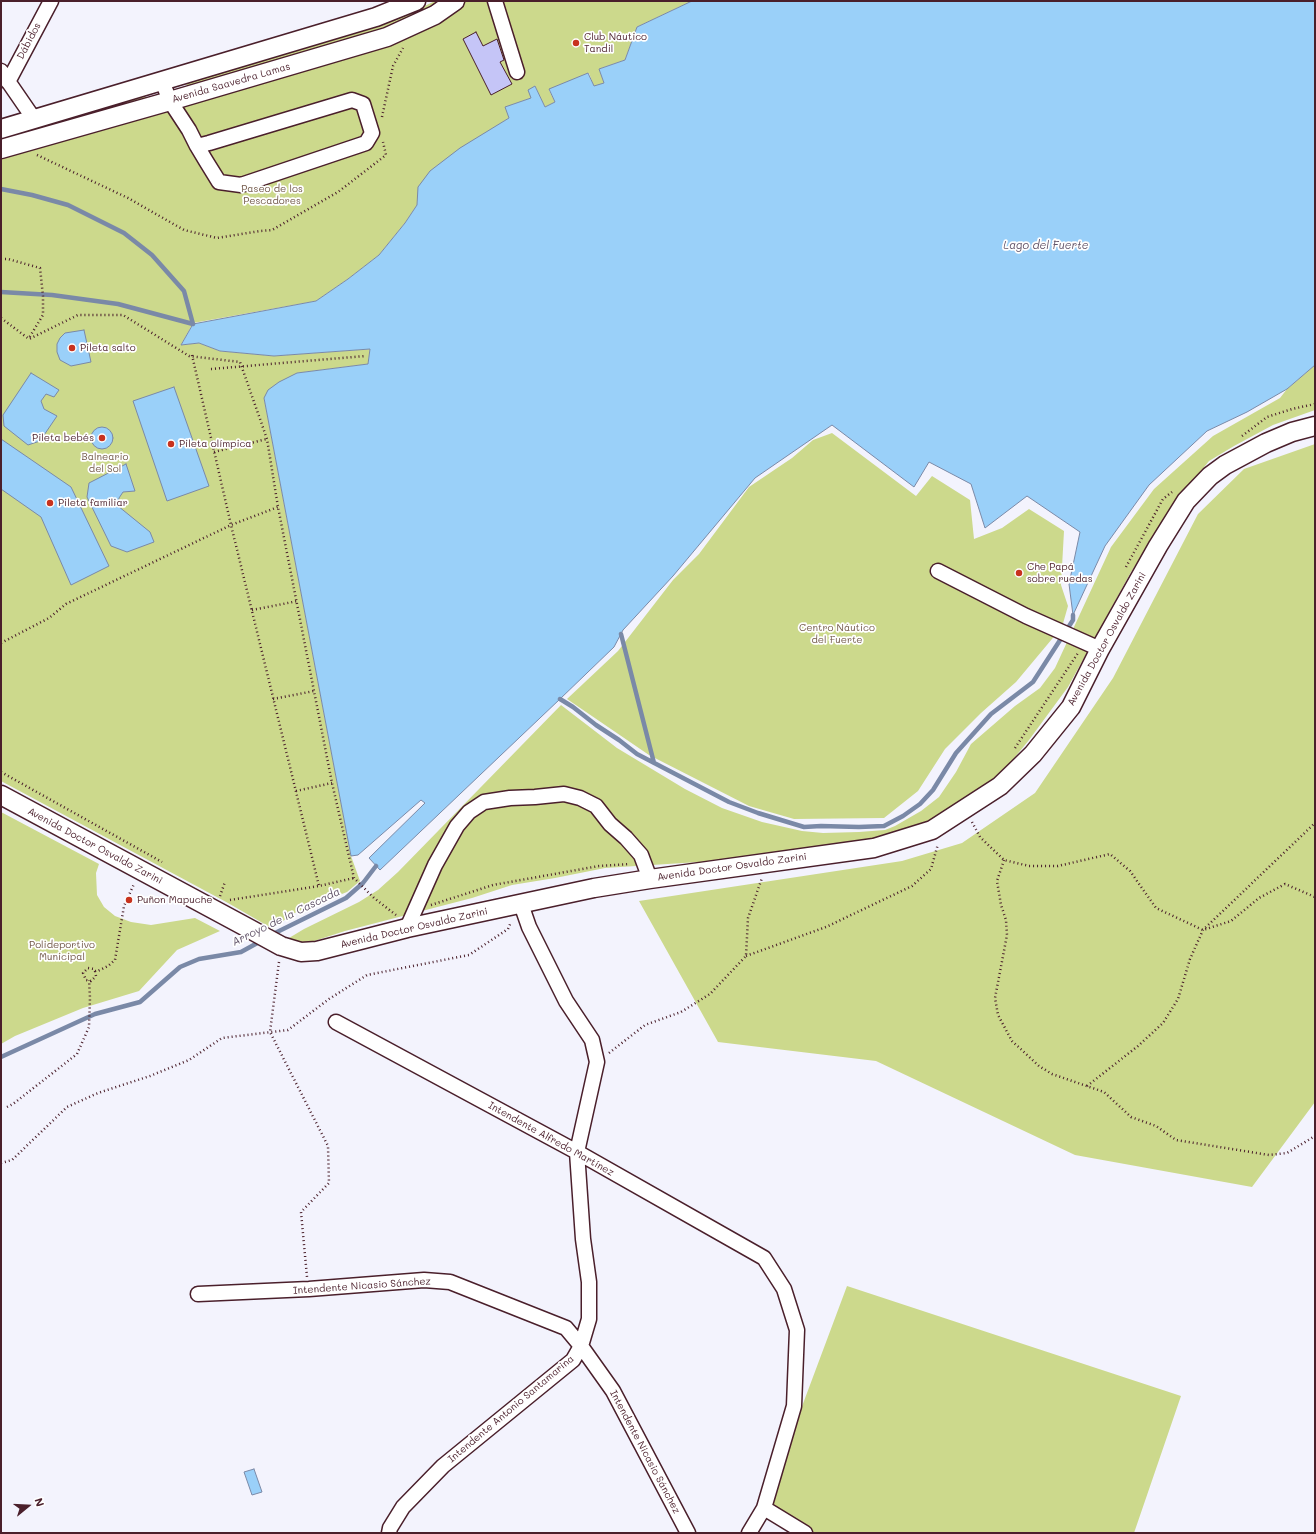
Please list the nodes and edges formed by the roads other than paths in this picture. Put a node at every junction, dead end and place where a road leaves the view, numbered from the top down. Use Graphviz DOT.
graph roads {
  1 [pos="51,1"];
  2 [pos="416,1"];
  3 [pos="455,1"];
  4 [pos="495,1"];
  5 [pos="517,72"];
  6 [pos="4,77"];
  7 [pos="162,81"];
  8 [pos="170,101"];
  9 [pos="34,119"];
  10 [pos="1,128"];
  11 [pos="197,146"];
  12 [pos="1,149"];
  13 [pos="1315,426"];
  14 [pos="938,571"];
  15 [pos="1088,644"];
  16 [pos="1,795"];
  17 [pos="647,871"];
  18 [pos="521,904"];
  19 [pos="402,922"];
  20 [pos="336,1022"];
  21 [pos="577,1152"];
  22 [pos="198,1294"];
  23 [pos="581,1346"];
  24 [pos="764,1508"];
  25 [pos="389,1533"];
  26 [pos="688,1533"];
  27 [pos="749,1533"];
  28 [pos="805,1533"];
  1 -- 6 [label="street, Dábidos"];
  2 -- 7 [label="main road"];
  3 -- 8 [label="main road, Avenida Saavedra Lamas"];
  4 -- 5 [label="street"];
  6 -- 9 [label="street"];
  7 -- 8 [label="street"];
  7 -- 9 [label="main road"];
  8 -- 11 [label="street"];
  8 -- 12 [label="main road, Avenida Saavedra Lamas"];
  9 -- 10 [label="main road"];
  11 -- 11 [label="street"];
  13 -- 15 [label="main road, Avenida Doctor Osvaldo Zarini"];
  14 -- 15 [label="street"];
  15 -- 17 [label="main road, Avenida Doctor Osvaldo Zarini"];
  16 -- 19 [label="main road, Avenida Doctor Osvaldo Zarini"];
  17 -- 18 [label="main road, Avenida Doctor Osvaldo Zarini"];
  17 -- 19 [label="street"];
  18 -- 19 [label="main road, Avenida Doctor Osvaldo Zarini"];
  18 -- 21 [label="street, Intendente Antonio Santamarina"];
  20 -- 21 [label="street, Intendente Alfredo Martínez"];
  21 -- 23 [label="street, Intendente Antonio Santamarina"];
  21 -- 24 [label="street, Intendente Alfredo Martínez"];
  22 -- 23 [label="street, Intendente Nicasio Sánchez"];
  23 -- 25 [label="street, Intendente Antonio Santamarina"];
  23 -- 26 [label="street, Intendente Nicasio Sánchez"];
  24 -- 27 [label="street"];
  24 -- 28 [label="street"];
}
